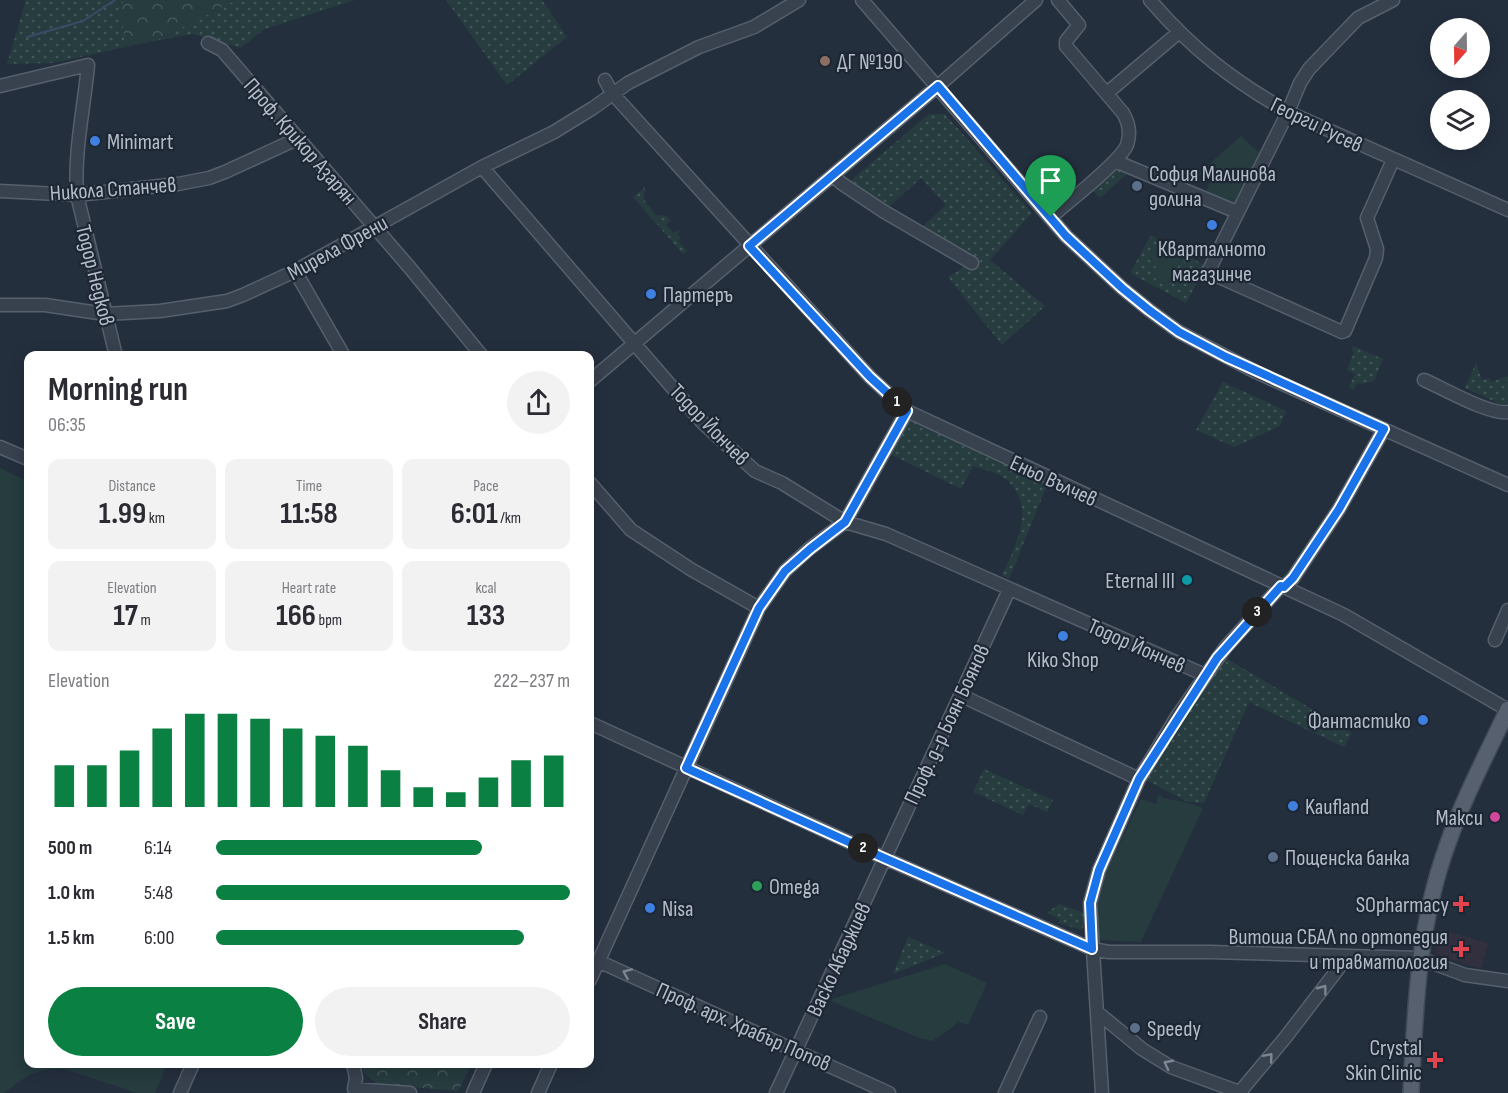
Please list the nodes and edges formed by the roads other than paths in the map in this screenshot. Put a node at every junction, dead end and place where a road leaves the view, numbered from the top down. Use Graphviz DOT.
graph roads {
  1 [pos="799,0"];
  2 [pos="862,0"];
  3 [pos="1036,0"];
  4 [pos="1058,0"];
  5 [pos="1150,0"];
  6 [pos="1393,0"];
  7 [pos="1178,33"];
  8 [pos="208,43"];
  9 [pos="605,80"];
  10 [pos="0,86"];
  11 [pos="938,86"];
  12 [pos="612,93"];
  13 [pos="1107,93"];
  14 [pos="1288,112"];
  15 [pos="298,138"];
  16 [pos="1393,160"];
  17 [pos="1115,161"];
  18 [pos="482,167"];
  19 [pos="833,175"];
  20 [pos="0,191"];
  21 [pos="77,195"];
  22 [pos="1508,210"];
  23 [pos="1237,212"];
  24 [pos="1051,217"];
  25 [pos="375,226"];
  26 [pos="749,246"];
  27 [pos="972,263"];
  28 [pos="295,271"];
  29 [pos="0,305"];
  30 [pos="105,314"];
  31 [pos="635,342"];
  32 [pos="115,351"];
  33 [pos="341,351"];
  34 [pos="478,351"];
  35 [pos="594,378"];
  36 [pos="1424,380"];
  37 [pos="907,411"];
  38 [pos="1508,412"];
  39 [pos="1384,429"];
  40 [pos="0,447"];
  41 [pos="24,457"];
  42 [pos="1508,484"];
  43 [pos="594,488"];
  44 [pos="845,522"];
  45 [pos="1283,586"];
  46 [pos="1009,590"];
  47 [pos="759,608"];
  48 [pos="1508,610"];
  49 [pos="1495,640"];
  50 [pos="1205,675"];
  51 [pos="960,695"];
  52 [pos="1508,710"];
  53 [pos="594,725"];
  54 [pos="1504,735"];
  55 [pos="686,768"];
  56 [pos="1139,779"];
  57 [pos="884,858"];
  58 [pos="1092,949"];
  59 [pos="1348,956"];
  60 [pos="1424,959"];
  61 [pos="598,961"];
  62 [pos="594,970"];
  63 [pos="1508,981"];
  64 [pos="1097,1012"];
  65 [pos="1040,1017"];
  66 [pos="795,1050"];
  67 [pos="192,1068"];
  68 [pos="354,1068"];
  69 [pos="484,1068"];
  70 [pos="549,1068"];
  71 [pos="389,1092"];
  72 [pos="180,1093"];
  73 [pos="410,1093"];
  74 [pos="472,1093"];
  75 [pos="538,1093"];
  76 [pos="776,1093"];
  77 [pos="889,1093"];
  78 [pos="1005,1093"];
  79 [pos="1102,1093"];
  80 [pos="1240,1093"];
  81 [pos="1411,1093"];
  82 [pos="1419,1093"];
  1 -- 12 [label="street, Мирела Френи"];
  2 -- 11 [label="street"];
  3 -- 11 [label="street"];
  4 -- 13 [label="street"];
  5 -- 7 [label="street, Георги Русев"];
  6 -- 14 [label="street"];
  7 -- 13 [label="street"];
  7 -- 14 [label="street, Георги Русев"];
  8 -- 15 [label="street, Проф. Крикор Азарян"];
  9 -- 12 [label="street, Еньо Вълчев"];
  10 -- 21 [label="street, Тодор Недков"];
  11 -- 19 [label="street"];
  11 -- 24 [label="street"];
  12 -- 18 [label="street, Мирела Френи"];
  12 -- 26 [label="street, Еньо Вълчев"];
  13 -- 17 [label="street"];
  14 -- 16 [label="street, Георги Русев"];
  14 -- 23 [label="street"];
  15 -- 21 [label="street, Никола Станчев"];
  15 -- 25 [label="street, Проф. Крикор Азарян"];
  16 -- 22 [label="street, Георги Русев"];
  16 -- 23 [label="street"];
  17 -- 23 [label="street"];
  17 -- 24 [label="street"];
  18 -- 25 [label="street, Мирела Френи"];
  18 -- 31 [label="street, Тодор Йончев"];
  19 -- 26 [label="street"];
  19 -- 27 [label="street"];
  20 -- 21 [label="street, Никола Станчев"];
  21 -- 30 [label="street, Тодор Недков"];
  24 -- 39 [label="street"];
  25 -- 28 [label="street, Мирела Френи"];
  25 -- 34 [label="street, Проф. Крикор Азарян"];
  26 -- 31 [label="street"];
  26 -- 37 [label="street, Еньо Вълчев"];
  28 -- 30 [label="street, Мирела Френи"];
  28 -- 33 [label="street"];
  29 -- 30 [label="street, Мирела Френи"];
  30 -- 32 [label="street, Тодор Недков"];
  31 -- 35 [label="street"];
  31 -- 44 [label="street, Тодор Йончев"];
  36 -- 38 [label="street"];
  37 -- 44 [label="street"];
  37 -- 45 [label="street, Еньо Вълчев"];
  39 -- 42 [label="street"];
  39 -- 45 [label="street"];
  40 -- 41 [label="street"];
  43 -- 47 [label="street"];
  44 -- 46 [label="street, Тодор Йончев"];
  44 -- 47 [label="street"];
  45 -- 50 [label="street"];
  45 -- 52 [label="street, Еньо Вълчев"];
  46 -- 50 [label="street, Тодор Йончев"];
  46 -- 51 [label="street, Проф. д-р Боян Боянов"];
  47 -- 55 [label="street"];
  48 -- 49 [label="street"];
  50 -- 56 [label="street"];
  51 -- 56 [label="street"];
  51 -- 57 [label="street, Проф. д-р Боян Боянов"];
  52 -- 54 [label="main road"];
  53 -- 55 [label="street"];
  54 -- 60 [label="main road"];
  55 -- 57 [label="street"];
  55 -- 61 [label="street"];
  56 -- 58 [label="street"];
  57 -- 58 [label="street"];
  57 -- 66 [label="street, Васко Абаджиев"];
  58 -- 59 [label="street"];
  58 -- 64 [label="street"];
  59 -- 60 [label="street"];
  80 -- 59 [label="street, one-way"];
  60 -- 63 [label="street"];
  60 -- 81 [label="main road"];
  60 -- 82 [label="main road"];
  61 -- 62 [label="street"];
  66 -- 61 [label="street, Проф. арх. Храбър Попов, one-way"];
  64 -- 79 [label="street"];
  80 -- 64 [label="street, one-way"];
  65 -- 78 [label="street"];
  66 -- 76 [label="street, Васко Абаджиев"];
  66 -- 77 [label="street, Проф. арх. Храбър Попов"];
  67 -- 72 [label="street"];
  68 -- 71 [label="street"];
  69 -- 74 [label="street"];
  70 -- 75 [label="street"];
  71 -- 73 [label="street"];
}
